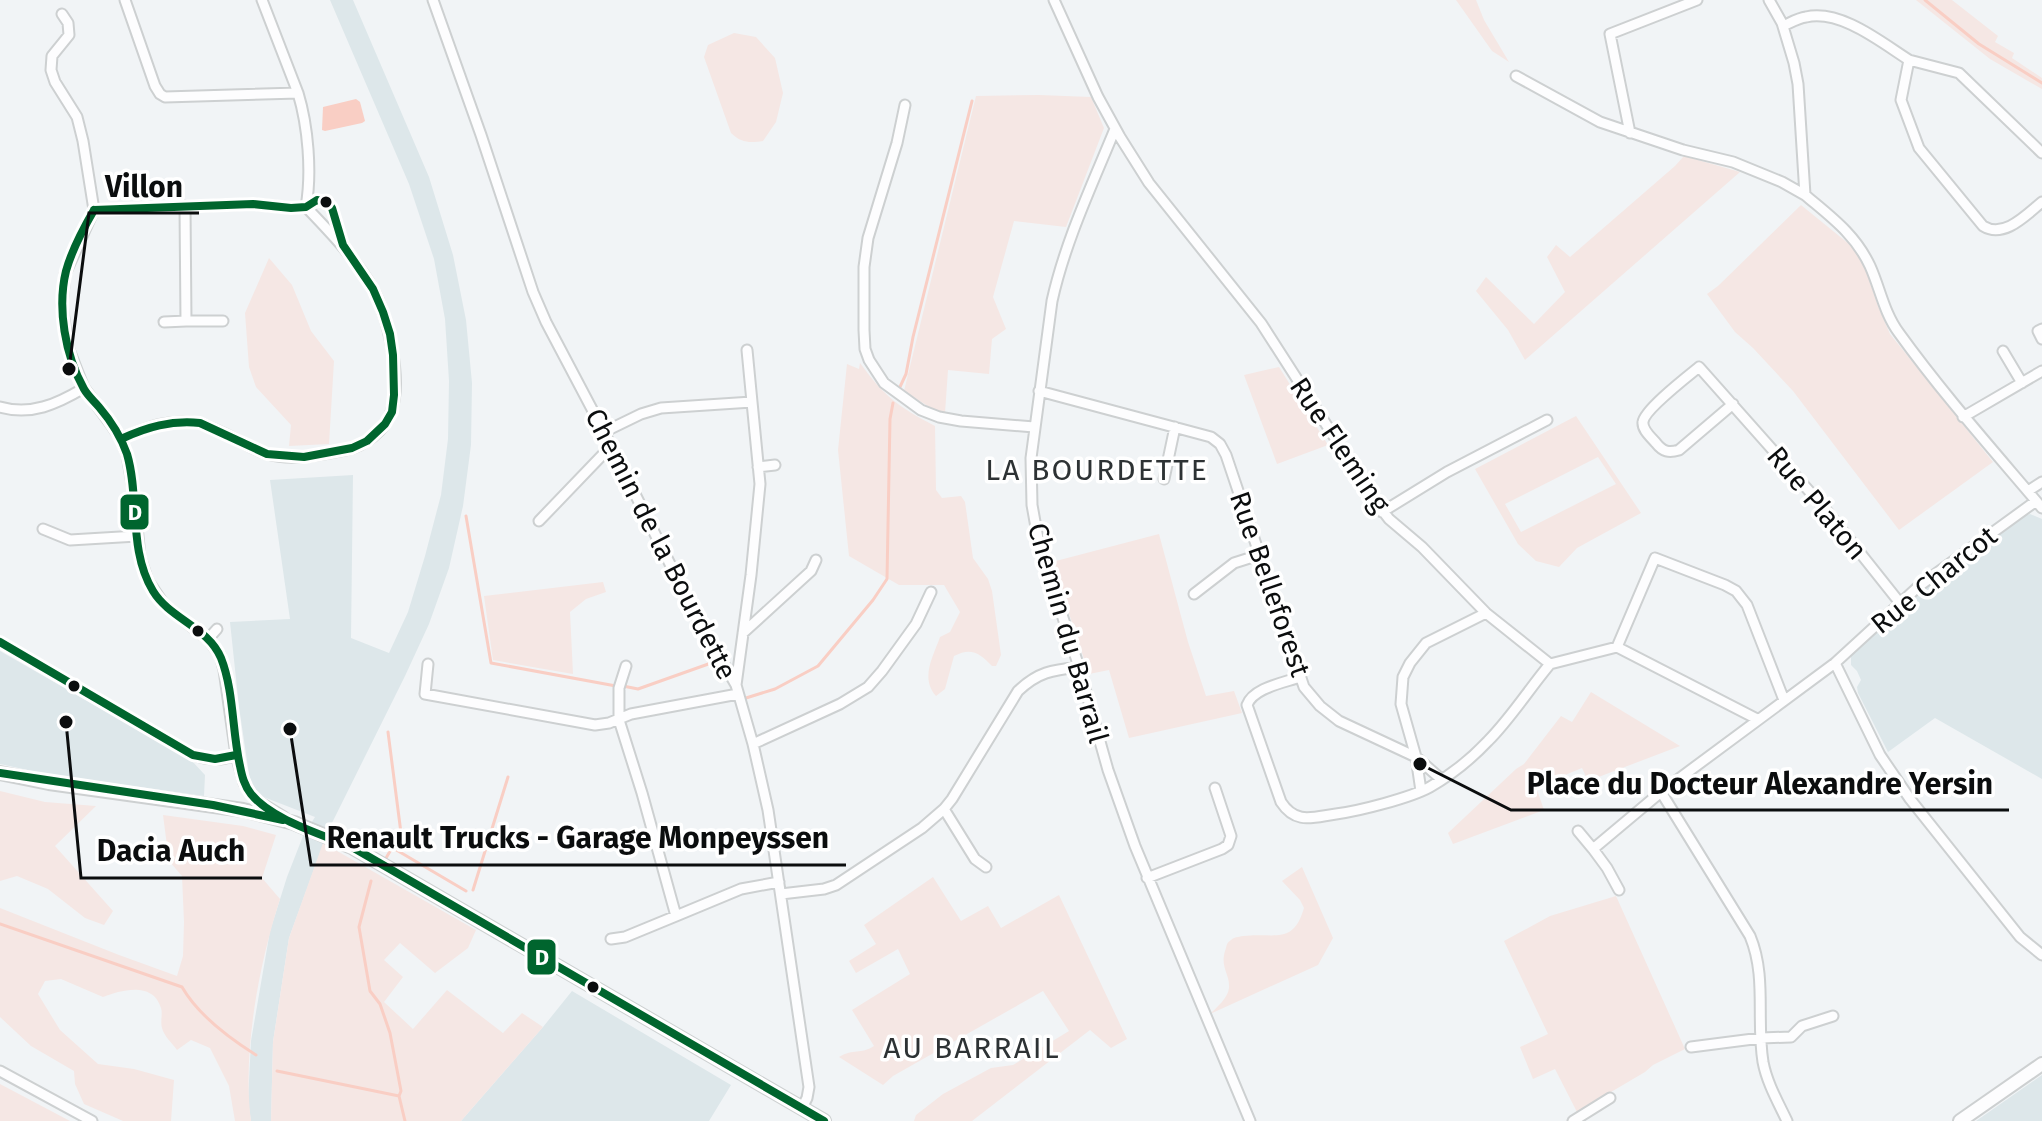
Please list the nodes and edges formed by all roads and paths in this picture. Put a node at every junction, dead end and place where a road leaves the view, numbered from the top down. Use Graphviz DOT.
graph roads {
  1 [pos="125,0"];
  2 [pos="262,0"];
  3 [pos="433,0"];
  4 [pos="1054,0"];
  5 [pos="1697,0"];
  6 [pos="1769,0"];
  7 [pos="62,14"];
  8 [pos="1783,26"];
  9 [pos="1909,60"];
  10 [pos="1516,76"];
  11 [pos="298,93"];
  12 [pos="905,105"];
  13 [pos="1115,129"];
  14 [pos="1630,133"];
  15 [pos="2042,153"];
  16 [pos="1805,195"];
  17 [pos="2042,202"];
  18 [pos="185,206"];
  19 [pos="306,207"];
  20 [pos="94,210"];
  21 [pos="186,321"];
  22 [pos="223,321"];
  23 [pos="164,322"];
  24 [pos="2042,329"];
  25 [pos="2042,339"];
  26 [pos="747,350"];
  27 [pos="2003,351"];
  28 [pos="2042,372"];
  29 [pos="2022,383"];
  30 [pos="84,388"];
  31 [pos="1039,391"];
  32 [pos="752,402"];
  33 [pos="1733,404"];
  34 [pos="0,407"];
  35 [pos="1963,417"];
  36 [pos="1547,420"];
  37 [pos="1034,427"];
  38 [pos="1175,427"];
  39 [pos="604,432"];
  40 [pos="121,439"];
  41 [pos="611,446"];
  42 [pos="775,465"];
  43 [pos="758,467"];
  44 [pos="1164,479"];
  45 [pos="2042,482"];
  46 [pos="2028,491"];
  47 [pos="2039,504"];
  48 [pos="1382,512"];
  49 [pos="539,521"];
  50 [pos="43,529"];
  51 [pos="137,536"];
  52 [pos="1259,555"];
  53 [pos="816,560"];
  54 [pos="931,592"];
  55 [pos="1194,594"];
  56 [pos="1900,603"];
  57 [pos="1486,613"];
  58 [pos="217,629"];
  59 [pos="743,633"];
  60 [pos="208,639"];
  61 [pos="0,642"];
  62 [pos="1617,647"];
  63 [pos="1835,663"];
  64 [pos="428,664"];
  65 [pos="1550,664"];
  66 [pos="626,666"];
  67 [pos="1079,667"];
  68 [pos="1300,677"];
  69 [pos="737,690"];
  70 [pos="1784,700"];
  71 [pos="1757,719"];
  72 [pos="619,720"];
  73 [pos="753,744"];
  74 [pos="236,755"];
  75 [pos="1416,757"];
  76 [pos="0,773"];
  77 [pos="1441,779"];
  78 [pos="1215,788"];
  79 [pos="1421,791"];
  80 [pos="1661,792"];
  81 [pos="944,809"];
  82 [pos="294,823"];
  83 [pos="1578,831"];
  84 [pos="1593,849"];
  85 [pos="986,867"];
  86 [pos="1147,878"];
  87 [pos="779,882"];
  88 [pos="1619,890"];
  89 [pos="781,894"];
  90 [pos="676,916"];
  91 [pos="611,939"];
  92 [pos="2042,955"];
  93 [pos="1833,1016"];
  94 [pos="1761,1038"];
  95 [pos="1691,1047"];
  96 [pos="2042,1064"];
  97 [pos="0,1071"];
  98 [pos="1610,1098"];
  99 [pos="802,1108"];
  100 [pos="92,1121"];
  101 [pos="824,1121"];
  102 [pos="1250,1121"];
  103 [pos="1573,1121"];
  104 [pos="1787,1121"];
  105 [pos="1960,1121"];
  1 -- 11 [label="street"];
  2 -- 11 [label="street"];
  3 -- 39 [label="street, Chemin de la Bourdette"];
  4 -- 13 [label="street, Rue Fleming"];
  5 -- 14 [label="street"];
  6 -- 8 [label="street"];
  7 -- 20 [label="street"];
  8 -- 9 [label="street"];
  8 -- 16 [label="street"];
  9 -- 15 [label="street"];
  9 -- 17 [label="street"];
  10 -- 14 [label="street"];
  11 -- 19 [label="street"];
  12 -- 37 [label="street"];
  13 -- 31 [label="street, Chemin du Barrail"];
  13 -- 48 [label="street, Rue Fleming"];
  14 -- 16 [label="street"];
  16 -- 35 [label="street"];
  18 -- 19 [label="street"];
  18 -- 20 [label="street"];
  18 -- 21 [label="street"];
  19 -- 40 [label="street"];
  20 -- 30 [label="street"];
  21 -- 22 [label="street"];
  21 -- 23 [label="street"];
  24 -- 25 [label="street"];
  26 -- 32 [label="street"];
  27 -- 29 [label="street"];
  28 -- 29 [label="street"];
  29 -- 35 [label="street"];
  30 -- 34 [label="street"];
  30 -- 40 [label="street"];
  31 -- 37 [label="street, Chemin du Barrail"];
  31 -- 38 [label="street, Rue Belleforest"];
  32 -- 39 [label="street"];
  32 -- 43 [label="street"];
  33 -- 33 [label="street, Rue Platon"];
  33 -- 56 [label="street, Rue Platon"];
  35 -- 46 [label="street"];
  36 -- 48 [label="street"];
  37 -- 67 [label="street, Chemin du Barrail"];
  38 -- 44 [label="street"];
  38 -- 52 [label="street, Rue Belleforest"];
  39 -- 41 [label="street, Chemin de la Bourdette"];
  40 -- 51 [label="street"];
  41 -- 49 [label="street"];
  41 -- 69 [label="street, Chemin de la Bourdette"];
  42 -- 43 [label="street"];
  43 -- 59 [label="street"];
  45 -- 46 [label="street"];
  46 -- 47 [label="street"];
  47 -- 56 [label="street, Rue Charcot"];
  48 -- 57 [label="street, Rue Fleming"];
  50 -- 51 [label="street"];
  51 -- 60 [label="street"];
  52 -- 55 [label="street"];
  52 -- 68 [label="street, Rue Belleforest"];
  53 -- 59 [label="street"];
  54 -- 73 [label="street"];
  56 -- 63 [label="street, Rue Charcot"];
  57 -- 65 [label="street, Rue Fleming"];
  57 -- 75 [label="street"];
  58 -- 60 [label="street"];
  59 -- 69 [label="street"];
  60 -- 74 [label="street"];
  61 -- 74 [label="street"];
  62 -- 65 [label="street"];
  62 -- 70 [label="street"];
  62 -- 71 [label="street"];
  63 -- 70 [label="street, Rue Charcot"];
  63 -- 92 [label="street"];
  64 -- 72 [label="street"];
  65 -- 77 [label="street"];
  66 -- 72 [label="street"];
  67 -- 81 [label="street"];
  67 -- 86 [label="street, Chemin du Barrail"];
  68 -- 75 [label="street, Rue Belleforest"];
  68 -- 79 [label="street"];
  69 -- 72 [label="street"];
  69 -- 73 [label="street, Chemin de la Bourdette"];
  70 -- 71 [label="street, Rue Charcot"];
  71 -- 80 [label="street, Rue Charcot"];
  72 -- 90 [label="street"];
  73 -- 87 [label="street, Chemin de la Bourdette"];
  74 -- 82 [label="street"];
  75 -- 77 [label="street, Rue Belleforest"];
  75 -- 79 [label="street"];
  76 -- 82 [label="main road"];
  77 -- 79 [label="street"];
  78 -- 86 [label="street"];
  80 -- 84 [label="street, Rue Charcot"];
  80 -- 94 [label="street"];
  81 -- 85 [label="street"];
  81 -- 89 [label="street"];
  82 -- 99 [label="main road"];
  83 -- 84 [label="street"];
  84 -- 88 [label="street"];
  86 -- 102 [label="street, Chemin du Barrail"];
  87 -- 89 [label="street, Chemin de la Bourdette"];
  87 -- 90 [label="street"];
  89 -- 99 [label="street, Chemin de la Bourdette"];
  90 -- 91 [label="street"];
  93 -- 94 [label="street"];
  94 -- 95 [label="street"];
  94 -- 104 [label="street"];
  96 -- 105 [label="main road"];
  97 -- 100 [label="street"];
  98 -- 103 [label="street"];
  99 -- 101 [label="main road"];
}
